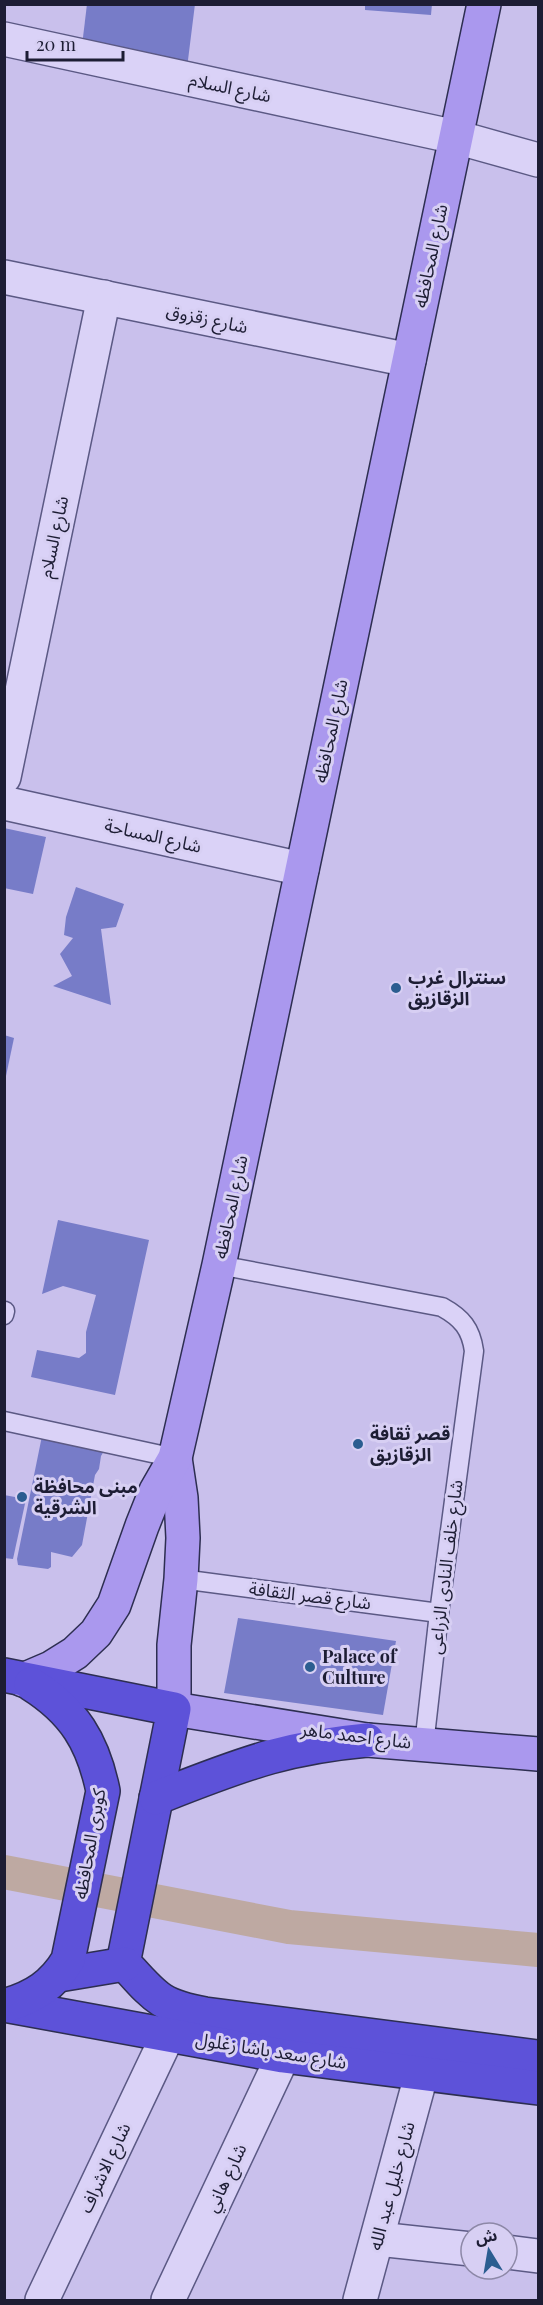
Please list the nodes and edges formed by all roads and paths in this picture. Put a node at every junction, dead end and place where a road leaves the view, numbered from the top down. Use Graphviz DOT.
graph roads {
  1 [pos="484,4"];
  2 [pos="4,39"];
  3 [pos="456,137"];
  4 [pos="538,160"];
  5 [pos="4,277"];
  6 [pos="104,297"];
  7 [pos="409,360"];
  8 [pos="4,777"];
  9 [pos="4,803"];
  10 [pos="302,869"];
  11 [pos="219,1265"];
  12 [pos="4,1421"];
  13 [pos="175,1458"];
  14 [pos="181,1579"];
  15 [pos="439,1613"];
  16 [pos="14,1677"];
  17 [pos="174,1709"];
  18 [pos="367,1740"];
  19 [pos="424,1745"];
  20 [pos="538,1754"];
  21 [pos="155,1801"];
  22 [pos="125,1961"];
  23 [pos="64,1968"];
  24 [pos="6,2005"];
  25 [pos="168,2035"];
  26 [pos="283,2056"];
  27 [pos="538,2057"];
  28 [pos="422,2072"];
  29 [pos="538,2088"];
  30 [pos="378,2238"];
  31 [pos="459,2247"];
  32 [pos="519,2254"];
  33 [pos="538,2256"];
  34 [pos="365,2300"];
  35 [pos="42,2301"];
  36 [pos="168,2301"];
  1 -- 3 [label="main road, شارع المحافظه"];
  2 -- 3 [label="street, شارع السلام"];
  3 -- 4 [label="street, شارع السلام"];
  3 -- 7 [label="main road, شارع المحافظه"];
  5 -- 6 [label="street, شارع زقزوق"];
  6 -- 7 [label="street, شارع زقزوق"];
  6 -- 8 [label="street, شارع السلام"];
  7 -- 10 [label="main road, شارع المحافظه"];
  9 -- 10 [label="street, شارع المساحة"];
  10 -- 11 [label="main road, شارع المحافظه"];
  11 -- 13 [label="main road, شارع المحافظه"];
  11 -- 15 [label="lane, شارع خلف النادى الزراعى"];
  12 -- 13 [label="lane"];
  13 -- 14 [label="main road, شارع المحافظه"];
  13 -- 16 [label="main road, شارع المحافظه"];
  14 -- 15 [label="lane, شارع قصر الثقافة"];
  14 -- 17 [label="main road, شارع المحافظه"];
  15 -- 19 [label="lane, شارع خلف النادى الزراعى"];
  16 -- 17 [label="highway"];
  16 -- 23 [label="highway, كوبرى المحافظه"];
  17 -- 18 [label="main road, شارع احمد ماهر"];
  17 -- 21 [label="highway"];
  18 -- 19 [label="main road, شارع احمد ماهر"];
  18 -- 21 [label="highway"];
  19 -- 20 [label="main road, شارع احمد ماهر"];
  21 -- 22 [label="highway"];
  22 -- 23 [label="highway"];
  22 -- 27 [label="highway, شارع سعد باشا زغلول"];
  23 -- 24 [label="highway"];
  24 -- 25 [label="highway, شارع سعد باشا زغلول"];
  25 -- 26 [label="highway, شارع سعد باشا زغلول"];
  25 -- 35 [label="street, شارع الاشراف"];
  26 -- 28 [label="highway, شارع سعد باشا زغلول"];
  26 -- 36 [label="street, شارع هاني"];
  28 -- 29 [label="highway, شارع سعد باشا زغلول"];
  28 -- 30 [label="street, شارع خليل عبد الله"];
  30 -- 31 [label="street"];
  30 -- 34 [label="street, شارع خليل عبد الله"];
  32 -- 33 [label="street"];
}
